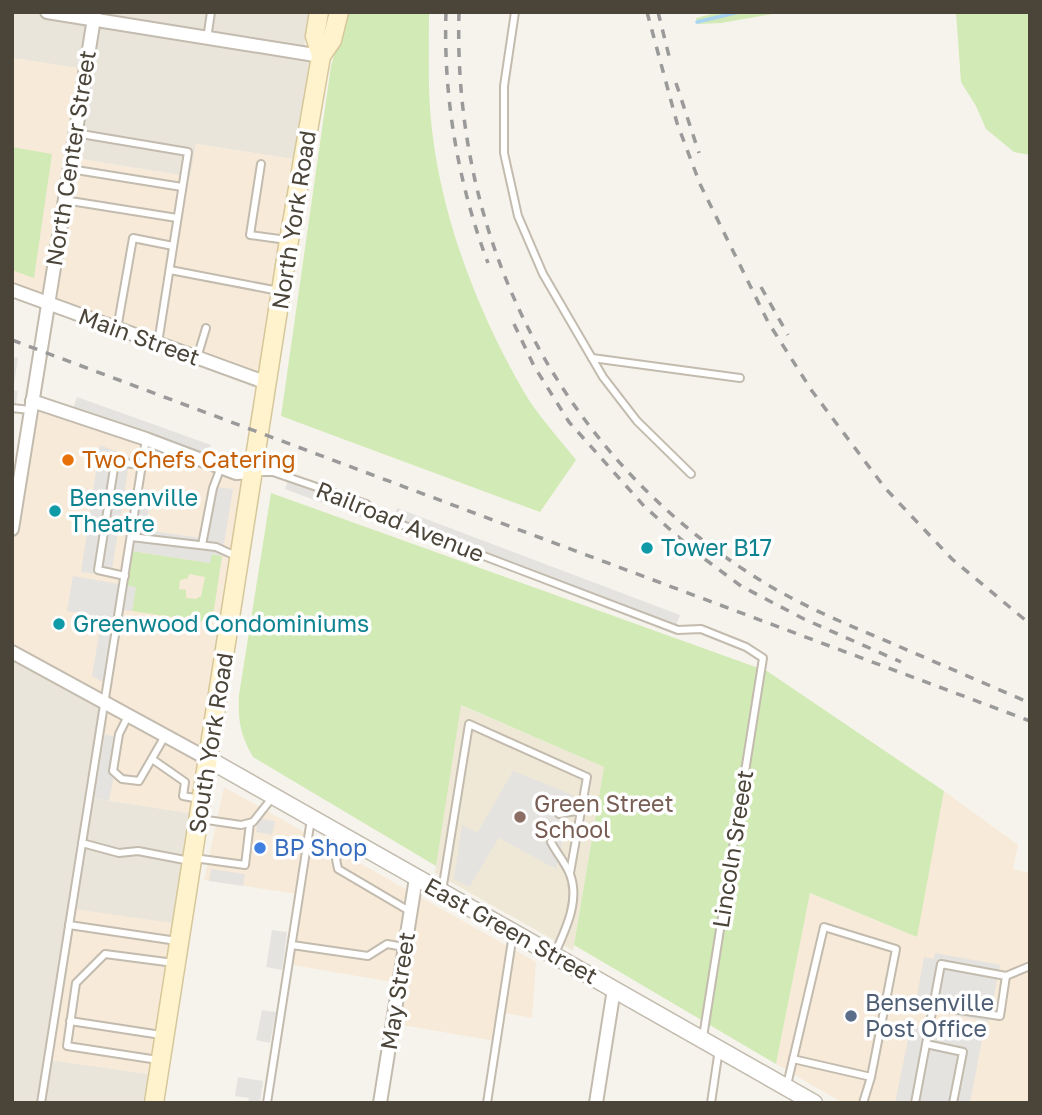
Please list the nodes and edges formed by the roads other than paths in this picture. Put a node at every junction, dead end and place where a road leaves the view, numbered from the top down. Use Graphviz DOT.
graph roads {
  1 [pos="47,12"];
  2 [pos="211,12"];
  3 [pos="319,12"];
  4 [pos="339,12"];
  5 [pos="515,12"];
  6 [pos="94,17"];
  7 [pos="207,38"];
  8 [pos="321,56"];
  9 [pos="75,133"];
  10 [pos="261,164"];
  11 [pos="69,169"];
  12 [pos="182,187"];
  13 [pos="64,200"];
  14 [pos="177,218"];
  15 [pos="289,240"];
  16 [pos="173,246"];
  17 [pos="170,270"];
  18 [pos="12,289"];
  19 [pos="281,291"];
  20 [pos="47,303"];
  21 [pos="117,328"];
  22 [pos="206,328"];
  23 [pos="158,344"];
  24 [pos="197,358"];
  25 [pos="592,358"];
  26 [pos="740,378"];
  27 [pos="267,383"];
  28 [pos="31,405"];
  29 [pos="12,408"];
  30 [pos="146,439"];
  31 [pos="142,465"];
  32 [pos="221,467"];
  33 [pos="253,472"];
  34 [pos="691,474"];
  35 [pos="12,528"];
  36 [pos="131,537"];
  37 [pos="202,545"];
  38 [pos="240,558"];
  39 [pos="125,576"];
  40 [pos="12,652"];
  41 [pos="763,658"];
  42 [pos="105,703"];
  43 [pos="128,716"];
  44 [pos="165,736"];
  45 [pos="152,759"];
  46 [pos="208,759"];
  47 [pos="273,797"];
  48 [pos="202,799"];
  49 [pos="581,810"];
  50 [pos="559,814"];
  51 [pos="199,819"];
  52 [pos="311,819"];
  53 [pos="250,823"];
  54 [pos="347,839"];
  55 [pos="551,842"];
  56 [pos="82,843"];
  57 [pos="192,859"];
  58 [pos="569,873"];
  59 [pos="416,878"];
  60 [pos="441,893"];
  61 [pos="411,912"];
  62 [pos="69,925"];
  63 [pos="513,932"];
  64 [pos="179,941"];
  65 [pos="292,946"];
  66 [pos="405,947"];
  67 [pos="554,955"];
  68 [pos="176,963"];
  69 [pos="1030,966"];
  70 [pos="1006,976"];
  71 [pos="614,989"];
  72 [pos="57,1005"];
  73 [pos="933,1006"];
  74 [pos="72,1007"];
  75 [pos="70,1021"];
  76 [pos="164,1036"];
  77 [pos="702,1039"];
  78 [pos="926,1044"];
  79 [pos="719,1049"];
  80 [pos="793,1059"];
  81 [pos="160,1060"];
  82 [pos="871,1077"];
  83 [pos="787,1087"];
  84 [pos="41,1103"];
  85 [pos="154,1103"];
  86 [pos="267,1103"];
  87 [pos="380,1103"];
  88 [pos="487,1103"];
  89 [pos="596,1103"];
  90 [pos="711,1103"];
  91 [pos="814,1103"];
  92 [pos="863,1103"];
  93 [pos="915,1103"];
  94 [pos="953,1103"];
  1 -- 6 [label="street"];
  2 -- 7 [label="lane"];
  3 -- 8 [label="main road, North York Road"];
  4 -- 8 [label="main road, North York Road"];
  5 -- 25 [label="lane"];
  6 -- 7 [label="street"];
  6 -- 9 [label="street, North Center Street"];
  7 -- 8 [label="street"];
  8 -- 15 [label="main road, North York Road"];
  9 -- 11 [label="street, North Center Street"];
  9 -- 12 [label="lane"];
  10 -- 15 [label="lane"];
  11 -- 12 [label="lane"];
  11 -- 13 [label="street, North Center Street"];
  12 -- 14 [label="lane"];
  13 -- 14 [label="lane"];
  13 -- 20 [label="street, North Center Street"];
  14 -- 16 [label="lane"];
  15 -- 19 [label="main road, North York Road"];
  16 -- 17 [label="lane"];
  16 -- 21 [label="lane"];
  17 -- 19 [label="lane"];
  17 -- 23 [label="lane"];
  18 -- 20 [label="street, Main Street"];
  19 -- 27 [label="main road, North York Road"];
  20 -- 21 [label="street, Main Street"];
  20 -- 28 [label="street, North Center Street"];
  21 -- 23 [label="street, Main Street"];
  22 -- 24 [label="lane"];
  23 -- 24 [label="street, Main Street"];
  24 -- 27 [label="street, Main Street"];
  25 -- 26 [label="lane"];
  25 -- 34 [label="lane"];
  27 -- 33 [label="main road, South York Road"];
  28 -- 29 [label="lane"];
  28 -- 30 [label="street, Railroad Avenue"];
  28 -- 35 [label="street, North Center Street"];
  30 -- 31 [label="lane"];
  30 -- 32 [label="street, Railroad Avenue"];
  31 -- 36 [label="lane"];
  31 -- 39 [label="lane"];
  32 -- 33 [label="street, Railroad Avenue"];
  32 -- 37 [label="lane"];
  33 -- 38 [label="main road, South York Road"];
  33 -- 41 [label="lane, Railroad Avenue"];
  36 -- 37 [label="lane"];
  36 -- 39 [label="lane"];
  37 -- 38 [label="lane"];
  38 -- 46 [label="main road, South York Road"];
  39 -- 42 [label="lane"];
  40 -- 42 [label="street"];
  41 -- 77 [label="lane, Lincoln Sreeet"];
  42 -- 43 [label="street"];
  42 -- 56 [label="lane"];
  43 -- 44 [label="street"];
  43 -- 45 [label="lane"];
  44 -- 45 [label="lane"];
  44 -- 46 [label="street"];
  45 -- 48 [label="lane"];
  46 -- 47 [label="street, East Green Street"];
  46 -- 48 [label="main road, South York Road"];
  47 -- 52 [label="street, East Green Street"];
  47 -- 53 [label="lane"];
  48 -- 51 [label="main road, South York Road"];
  49 -- 50 [label="lane"];
  49 -- 58 [label="lane"];
  49 -- 60 [label="lane"];
  51 -- 53 [label="lane"];
  51 -- 57 [label="main road, South York Road"];
  52 -- 54 [label="street, East Green Street"];
  52 -- 65 [label="lane"];
  53 -- 57 [label="lane"];
  54 -- 59 [label="street, East Green Street"];
  54 -- 61 [label="lane"];
  55 -- 58 [label="lane"];
  56 -- 57 [label="lane"];
  56 -- 62 [label="lane"];
  57 -- 64 [label="main road, South York Road"];
  58 -- 67 [label="lane"];
  59 -- 60 [label="street, East Green Street"];
  59 -- 61 [label="street, May Street"];
  60 -- 63 [label="street, East Green Street"];
  61 -- 66 [label="street, May Street"];
  62 -- 64 [label="lane"];
  62 -- 72 [label="lane"];
  63 -- 67 [label="street, East Green Street"];
  63 -- 88 [label="lane"];
  64 -- 68 [label="main road, South York Road"];
  65 -- 66 [label="lane"];
  65 -- 86 [label="lane"];
  66 -- 87 [label="street, May Street"];
  67 -- 71 [label="street, East Green Street"];
  68 -- 74 [label="lane"];
  68 -- 76 [label="main road, South York Road"];
  69 -- 70 [label="lane"];
  70 -- 73 [label="lane"];
  70 -- 73 [label="lane"];
  71 -- 77 [label="street, East Green Street"];
  71 -- 89 [label="street"];
  72 -- 74 [label="lane"];
  72 -- 84 [label="lane"];
  73 -- 78 [label="lane"];
  74 -- 75 [label="lane"];
  75 -- 76 [label="lane"];
  75 -- 81 [label="lane"];
  76 -- 81 [label="main road, South York Road"];
  77 -- 79 [label="street, East Green Street"];
  78 -- 93 [label="lane"];
  78 -- 94 [label="lane"];
  79 -- 83 [label="street, East Green Street"];
  79 -- 90 [label="lane"];
  80 -- 82 [label="lane"];
  80 -- 82 [label="lane"];
  80 -- 83 [label="lane"];
  81 -- 85 [label="main road, South York Road"];
  82 -- 92 [label="lane"];
  83 -- 91 [label="street, East Green Street"];
}
